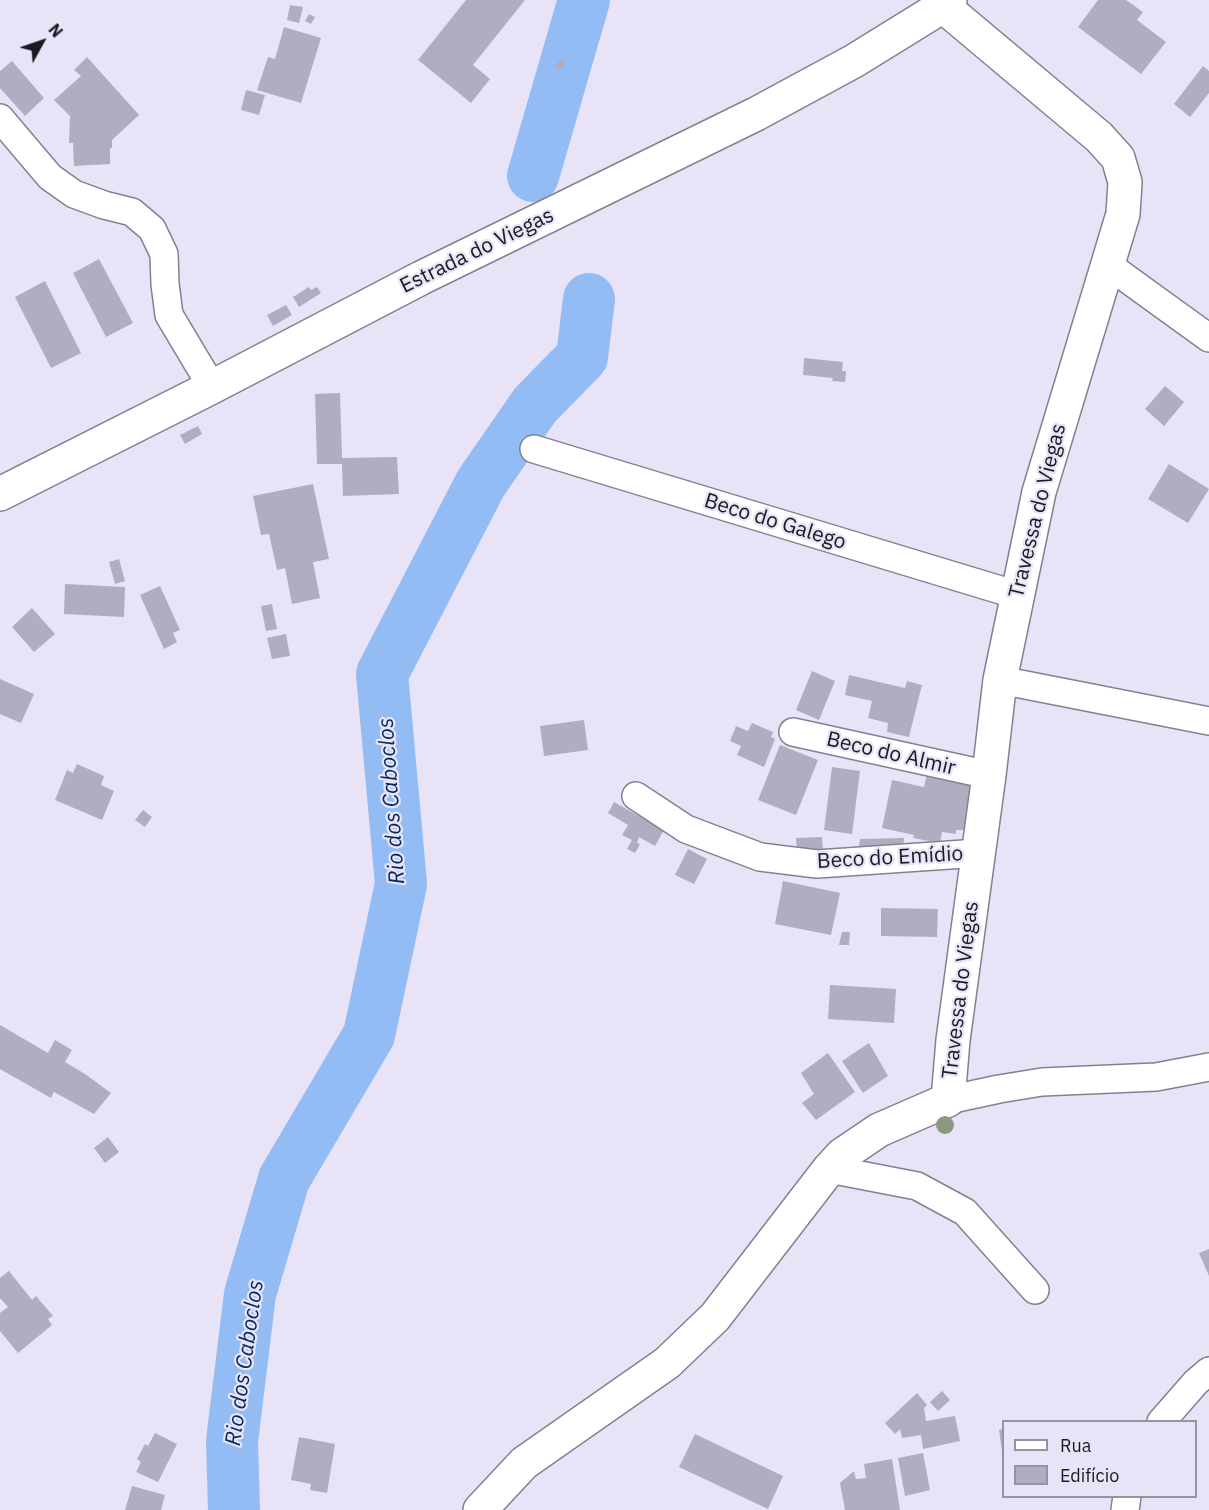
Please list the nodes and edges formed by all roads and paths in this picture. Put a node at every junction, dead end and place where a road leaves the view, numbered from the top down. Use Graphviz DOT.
graph roads {
  1 [pos="946,3"];
  2 [pos="0,118"];
  3 [pos="1107,265"];
  4 [pos="1209,338"];
  5 [pos="212,387"];
  6 [pos="534,448"];
  7 [pos="0,494"];
  8 [pos="1017,595"];
  9 [pos="1000,680"];
  10 [pos="1209,721"];
  11 [pos="793,732"];
  12 [pos="989,775"];
  13 [pos="636,796"];
  14 [pos="979,853"];
  15 [pos="1209,1067"];
  16 [pos="948,1100"];
  17 [pos="830,1169"];
  18 [pos="1035,1290"];
  19 [pos="1209,1371"];
  20 [pos="1163,1420"];
  21 [pos="480,1510"];
  1 -- 3 [label="street, Travessa do Viegas"];
  1 -- 5 [label="street, Estrada do Viegas"];
  2 -- 5 [label="street"];
  3 -- 4 [label="street"];
  3 -- 8 [label="street, Travessa do Viegas"];
  5 -- 7 [label="street, Estrada do Viegas"];
  6 -- 8 [label="street, Beco do Galego"];
  8 -- 9 [label="street, Travessa do Viegas"];
  9 -- 10 [label="street"];
  9 -- 12 [label="street, Travessa do Viegas"];
  11 -- 12 [label="street, Beco do Almir"];
  12 -- 14 [label="street, Travessa do Viegas"];
  13 -- 14 [label="street, Beco do Emídio"];
  14 -- 16 [label="street, Travessa do Viegas"];
  15 -- 16 [label="street"];
  16 -- 17 [label="street"];
  17 -- 18 [label="street"];
  17 -- 21 [label="street"];
  19 -- 20 [label="street"];
}
